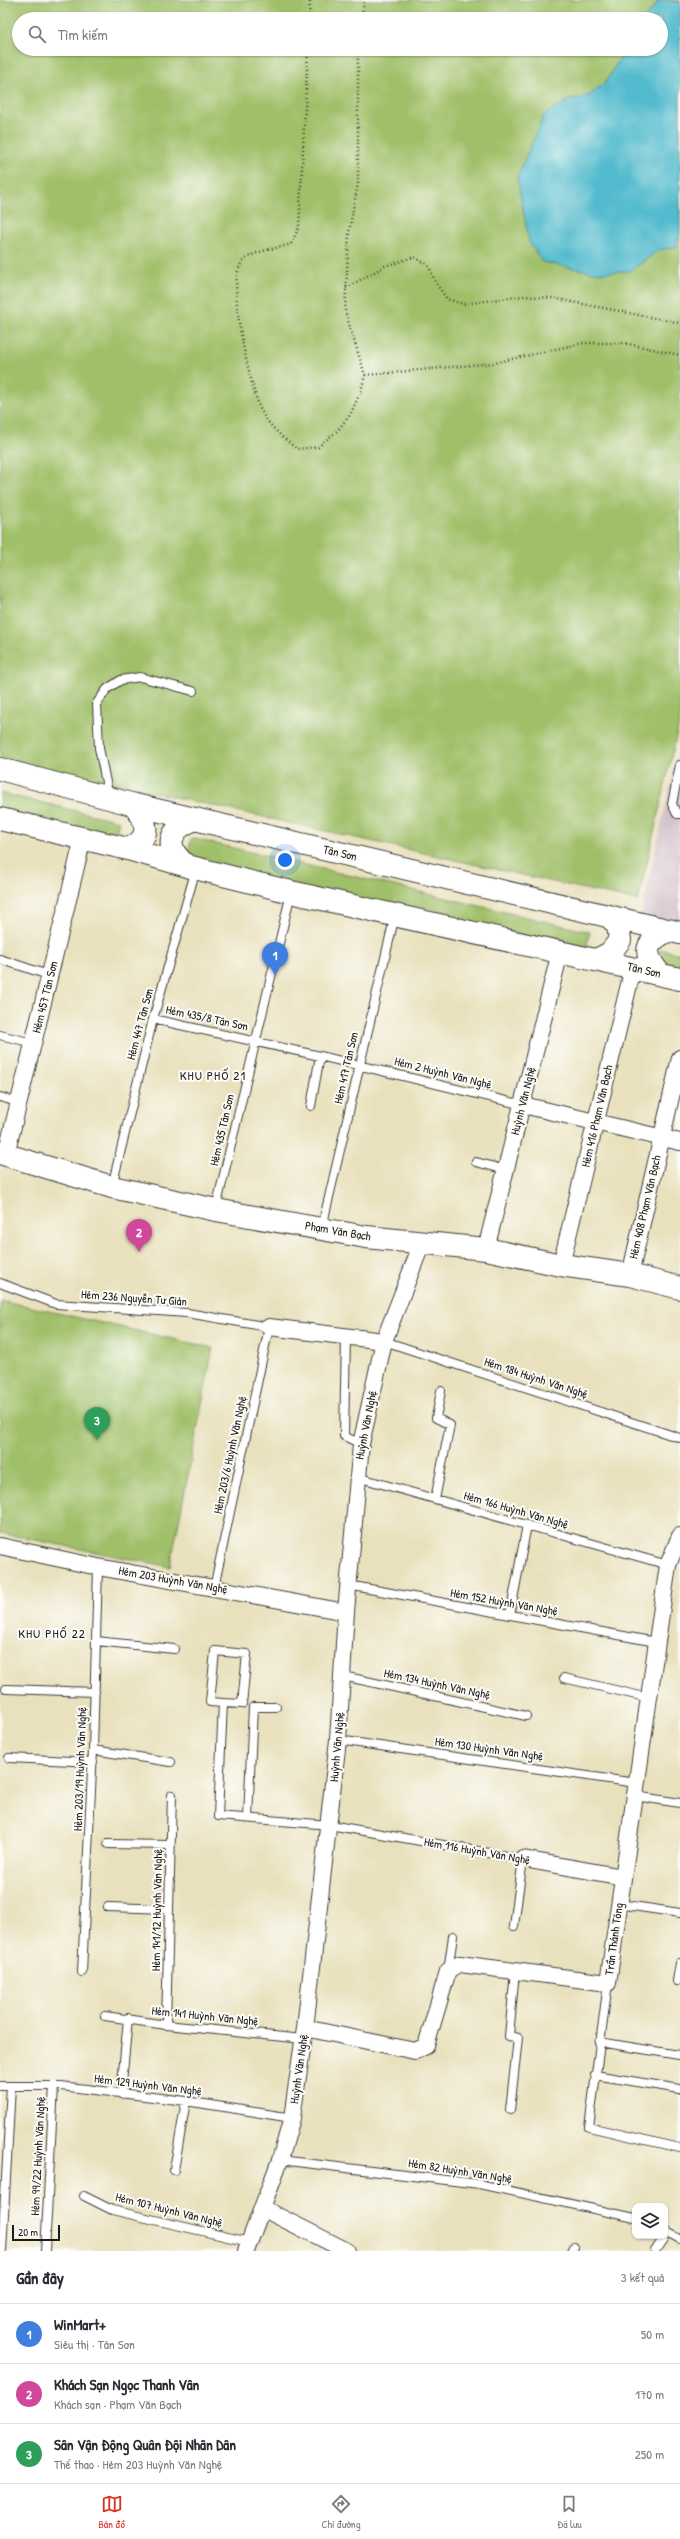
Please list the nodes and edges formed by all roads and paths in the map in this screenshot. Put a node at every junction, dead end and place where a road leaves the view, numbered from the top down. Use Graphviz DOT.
graph roads {
  1 [pos="310,0"];
  2 [pos="364,0"];
  3 [pos="309,12"];
  4 [pos="363,12"];
  5 [pos="308,56"];
  6 [pos="358,56"];
  7 [pos="346,288"];
  8 [pos="680,323"];
  9 [pos="680,355"];
  10 [pos="365,375"];
  11 [pos="193,691"];
  12 [pos="680,765"];
  13 [pos="0,769"];
  14 [pos="109,798"];
  15 [pos="135,805"];
  16 [pos="680,814"];
  17 [pos="0,819"];
  18 [pos="196,819"];
  19 [pos="83,838"];
  20 [pos="128,849"];
  21 [pos="192,867"];
  22 [pos="291,892"];
  23 [pos="395,915"];
  24 [pos="609,916"];
  25 [pos="674,932"];
  26 [pos="560,952"];
  27 [pos="598,959"];
  28 [pos="0,960"];
  29 [pos="633,968"];
  30 [pos="51,976"];
  31 [pos="670,976"];
  32 [pos="153,1019"];
  33 [pos="0,1035"];
  34 [pos="255,1041"];
  35 [pos="33,1043"];
  36 [pos="320,1056"];
  37 [pos="680,1058"];
  38 [pos="359,1065"];
  39 [pos="0,1097"];
  40 [pos="17,1102"];
  41 [pos="522,1105"];
  42 [pos="311,1106"];
  43 [pos="595,1123"];
  44 [pos="661,1138"];
  45 [pos="680,1142"];
  46 [pos="3,1154"];
  47 [pos="476,1162"];
  48 [pos="506,1170"];
  49 [pos="112,1187"];
  50 [pos="216,1210"];
  51 [pos="321,1228"];
  52 [pos="422,1243"];
  53 [pos="486,1249"];
  54 [pos="562,1265"];
  55 [pos="630,1275"];
  56 [pos="0,1283"];
  57 [pos="680,1288"];
  58 [pos="269,1327"];
  59 [pos="346,1336"];
  60 [pos="384,1341"];
  61 [pos="441,1391"];
  62 [pos="680,1438"];
  63 [pos="361,1444"];
  64 [pos="357,1477"];
  65 [pos="435,1499"];
  66 [pos="527,1525"];
  67 [pos="679,1544"];
  68 [pos="0,1546"];
  69 [pos="668,1565"];
  70 [pos="98,1567"];
  71 [pos="348,1585"];
  72 [pos="214,1588"];
  73 [pos="346,1612"];
  74 [pos="510,1615"];
  75 [pos="96,1641"];
  76 [pos="656,1642"];
  77 [pos="174,1649"];
  78 [pos="343,1676"];
  79 [pos="564,1678"];
  80 [pos="6,1689"];
  81 [pos="95,1692"];
  82 [pos="649,1698"];
  83 [pos="223,1703"];
  84 [pos="276,1707"];
  85 [pos="526,1716"];
  86 [pos="338,1740"];
  87 [pos="93,1750"];
  88 [pos="9,1758"];
  89 [pos="93,1762"];
  90 [pos="171,1762"];
  91 [pos="636,1790"];
  92 [pos="172,1795"];
  93 [pos="680,1803"];
  94 [pos="248,1818"];
  95 [pos="330,1825"];
  96 [pos="108,1844"];
  97 [pos="170,1845"];
  98 [pos="523,1859"];
  99 [pos="623,1877"];
  100 [pos="619,1904"];
  101 [pos="108,1907"];
  102 [pos="168,1909"];
  103 [pos="680,1913"];
  104 [pos="514,1926"];
  105 [pos="453,1936"];
  106 [pos="680,1963"];
  107 [pos="448,1971"];
  108 [pos="515,1971"];
  109 [pos="82,1972"];
  110 [pos="676,1981"];
  111 [pos="608,1983"];
  112 [pos="105,2016"];
  113 [pos="128,2018"];
  114 [pos="166,2025"];
  115 [pos="304,2033"];
  116 [pos="600,2042"];
  117 [pos="679,2055"];
  118 [pos="595,2075"];
  119 [pos="0,2086"];
  120 [pos="11,2086"];
  121 [pos="54,2086"];
  122 [pos="680,2089"];
  123 [pos="121,2094"];
  124 [pos="186,2101"];
  125 [pos="510,2110"];
  126 [pos="292,2118"];
  127 [pos="680,2148"];
  128 [pos="280,2160"];
  129 [pos="174,2170"];
  130 [pos="84,2196"];
  131 [pos="262,2208"];
  132 [pos="632,2217"];
  133 [pos="668,2235"];
  134 [pos="662,2239"];
  135 [pos="680,2239"];
  136 [pos="248,2246"];
  137 [pos="2,2251"];
  138 [pos="45,2251"];
  139 [pos="347,2251"];
  140 [pos="656,2251"];
  1 -- 3 [label="path"];
  2 -- 4 [label="path"];
  5 -- 10 [label="path"];
  6 -- 7 [label="path"];
  7 -- 8 [label="path"];
  7 -- 10 [label="path"];
  9 -- 10 [label="path"];
  11 -- 14 [label="lane"];
  12 -- 16 [label="lane"];
  13 -- 14 [label="street, Tân Sơn"];
  14 -- 15 [label="street, Tân Sơn"];
  15 -- 18 [label="street, Tân Sơn"];
  15 -- 20 [label="street"];
  17 -- 19 [label="street, Tân Sơn"];
  18 -- 21 [label="street"];
  18 -- 24 [label="street, Tân Sơn"];
  19 -- 20 [label="street, Tân Sơn"];
  19 -- 30 [label="street, Hẻm 457 Tân Sơn"];
  20 -- 21 [label="street, Tân Sơn"];
  21 -- 22 [label="street, Tân Sơn"];
  21 -- 32 [label="lane, Hẻm 447 Tân Sơn"];
  22 -- 23 [label="street, Tân Sơn"];
  22 -- 34 [label="lane, Hẻm 435 Tân Sơn"];
  23 -- 26 [label="street, Tân Sơn"];
  23 -- 38 [label="lane, Hẻm 417 Tân Sơn"];
  24 -- 25 [label="street, Tân Sơn"];
  24 -- 27 [label="street"];
  25 -- 31 [label="street"];
  26 -- 27 [label="street, Tân Sơn"];
  26 -- 41 [label="street, Huỳnh Văn Nghệ"];
  27 -- 29 [label="street, Tân Sơn"];
  28 -- 30 [label="lane"];
  29 -- 31 [label="street, Tân Sơn"];
  29 -- 43 [label="street, Hẻm 416 Phạm Văn Bạch"];
  30 -- 35 [label="street, Hẻm 457 Tân Sơn"];
  32 -- 34 [label="lane, Hẻm 435/8 Tân Sơn"];
  32 -- 49 [label="lane, Hẻm 447 Tân Sơn"];
  33 -- 35 [label="lane"];
  34 -- 36 [label="lane, Hẻm 435/8 Tân Sơn"];
  34 -- 50 [label="lane, Hẻm 435 Tân Sơn"];
  35 -- 40 [label="street, Hẻm 457 Tân Sơn"];
  36 -- 38 [label="lane, Hẻm 2 Huỳnh Văn Nghệ"];
  36 -- 42 [label="lane"];
  37 -- 44 [label="street, Hẻm 408 Phạm Văn Bạch"];
  38 -- 41 [label="lane, Hẻm 2 Huỳnh Văn Nghệ"];
  38 -- 51 [label="lane, Hẻm 417 Tân Sơn"];
  39 -- 40 [label="lane"];
  40 -- 46 [label="street, Hẻm 457 Tân Sơn"];
  41 -- 43 [label="street"];
  41 -- 48 [label="street, Huỳnh Văn Nghệ"];
  43 -- 44 [label="street"];
  43 -- 54 [label="street, Hẻm 416 Phạm Văn Bạch"];
  44 -- 45 [label="street, Hẻm 408 Phạm Văn Bạch"];
  44 -- 55 [label="street, Hẻm 408 Phạm Văn Bạch"];
  46 -- 49 [label="street, Phạm Văn Bạch"];
  47 -- 48 [label="lane"];
  48 -- 53 [label="street, Huỳnh Văn Nghệ"];
  49 -- 50 [label="street, Phạm Văn Bạch"];
  50 -- 51 [label="street, Phạm Văn Bạch"];
  51 -- 52 [label="street, Phạm Văn Bạch"];
  52 -- 53 [label="street, Phạm Văn Bạch"];
  52 -- 60 [label="street, Huỳnh Văn Nghệ"];
  53 -- 54 [label="street, Phạm Văn Bạch"];
  54 -- 55 [label="street, Phạm Văn Bạch"];
  55 -- 57 [label="street, Phạm Văn Bạch"];
  56 -- 58 [label="lane, Hẻm 236 Nguyễn Tư Giản"];
  58 -- 59 [label="street"];
  58 -- 72 [label="lane, Hẻm 203/6 Huỳnh Văn Nghệ"];
  59 -- 60 [label="street"];
  59 -- 63 [label="lane"];
  60 -- 62 [label="lane, Hẻm 184 Huỳnh Văn Nghệ"];
  60 -- 63 [label="street, Huỳnh Văn Nghệ"];
  61 -- 65 [label="lane"];
  63 -- 64 [label="street, Huỳnh Văn Nghệ"];
  64 -- 65 [label="lane, Hẻm 166 Huỳnh Văn Nghệ"];
  64 -- 71 [label="street, Huỳnh Văn Nghệ"];
  65 -- 66 [label="lane, Hẻm 166 Huỳnh Văn Nghệ"];
  66 -- 69 [label="lane, Hẻm 166 Huỳnh Văn Nghệ"];
  66 -- 74 [label="lane"];
  67 -- 69 [label="street, Trần Thánh Tông"];
  68 -- 70 [label="street, Hẻm 203 Huỳnh Văn Nghệ"];
  69 -- 76 [label="street, Trần Thánh Tông"];
  70 -- 72 [label="street, Hẻm 203 Huỳnh Văn Nghệ"];
  70 -- 75 [label="lane, Hẻm 203/19 Huỳnh Văn Nghệ"];
  71 -- 73 [label="street, Huỳnh Văn Nghệ"];
  71 -- 74 [label="lane, Hẻm 152 Huỳnh Văn Nghệ"];
  72 -- 73 [label="street, Hẻm 203 Huỳnh Văn Nghệ"];
  73 -- 78 [label="street, Huỳnh Văn Nghệ"];
  74 -- 76 [label="lane, Hẻm 152 Huỳnh Văn Nghệ"];
  75 -- 77 [label="lane"];
  75 -- 81 [label="lane, Hẻm 203/19 Huỳnh Văn Nghệ"];
  76 -- 82 [label="street, Trần Thánh Tông"];
  78 -- 85 [label="lane, Hẻm 134 Huỳnh Văn Nghệ"];
  78 -- 86 [label="street, Huỳnh Văn Nghệ"];
  79 -- 82 [label="lane"];
  80 -- 81 [label="lane"];
  81 -- 87 [label="lane, Hẻm 203/19 Huỳnh Văn Nghệ"];
  82 -- 91 [label="street, Trần Thánh Tông"];
  83 -- 83 [label="lane"];
  83 -- 94 [label="lane, Hẻm 116 Huỳnh Văn Nghệ"];
  84 -- 94 [label="lane"];
  86 -- 91 [label="lane, Hẻm 130 Huỳnh Văn Nghệ"];
  86 -- 95 [label="street, Huỳnh Văn Nghệ"];
  87 -- 89 [label="lane, Hẻm 203/19 Huỳnh Văn Nghệ"];
  87 -- 90 [label="lane"];
  88 -- 89 [label="lane"];
  89 -- 109 [label="lane, Hẻm 203/19 Huỳnh Văn Nghệ"];
  91 -- 93 [label="lane, Hẻm 130 Huỳnh Văn Nghệ"];
  91 -- 99 [label="street, Trần Thánh Tông"];
  92 -- 97 [label="lane, Hẻm 141/12 Huỳnh Văn Nghệ"];
  94 -- 95 [label="lane, Hẻm 116 Huỳnh Văn Nghệ"];
  95 -- 98 [label="lane, Hẻm 116 Huỳnh Văn Nghệ"];
  95 -- 115 [label="street, Huỳnh Văn Nghệ"];
  96 -- 97 [label="lane"];
  97 -- 102 [label="lane, Hẻm 141/12 Huỳnh Văn Nghệ"];
  98 -- 99 [label="street, Hẻm 116 Huỳnh Văn Nghệ"];
  98 -- 104 [label="lane"];
  99 -- 100 [label="street, Trần Thánh Tông"];
  100 -- 103 [label="lane"];
  100 -- 111 [label="street, Trần Thánh Tông"];
  101 -- 102 [label="lane"];
  102 -- 114 [label="lane, Hẻm 141/12 Huỳnh Văn Nghệ"];
  105 -- 107 [label="lane"];
  106 -- 110 [label="lane"];
  107 -- 108 [label="street, Trần Thánh Tông"];
  107 -- 115 [label="street"];
  108 -- 111 [label="street, Trần Thánh Tông"];
  108 -- 125 [label="lane"];
  111 -- 116 [label="lane"];
  112 -- 113 [label="lane, Hẻm 141 Huỳnh Văn Nghệ"];
  113 -- 114 [label="lane, Hẻm 141 Huỳnh Văn Nghệ"];
  113 -- 123 [label="lane"];
  114 -- 115 [label="lane, Hẻm 141 Huỳnh Văn Nghệ"];
  115 -- 126 [label="street, Huỳnh Văn Nghệ"];
  116 -- 117 [label="lane"];
  116 -- 118 [label="lane"];
  118 -- 122 [label="lane"];
  118 -- 127 [label="lane"];
  119 -- 120 [label="lane, Hẻm 129 Huỳnh Văn Nghệ"];
  120 -- 121 [label="lane, Hẻm 129 Huỳnh Văn Nghệ"];
  120 -- 137 [label="lane"];
  121 -- 123 [label="lane, Hẻm 129 Huỳnh Văn Nghệ"];
  121 -- 138 [label="lane, Hẻm 99/22 Huỳnh Văn Nghệ"];
  123 -- 124 [label="lane, Hẻm 129 Huỳnh Văn Nghệ"];
  124 -- 126 [label="lane, Hẻm 129 Huỳnh Văn Nghệ"];
  124 -- 129 [label="lane"];
  126 -- 128 [label="street, Huỳnh Văn Nghệ"];
  128 -- 131 [label="street, Huỳnh Văn Nghệ"];
  128 -- 132 [label="lane, Hẻm 82 Huỳnh Văn Nghệ"];
  130 -- 136 [label="lane, Hẻm 107 Huỳnh Văn Nghệ"];
  131 -- 136 [label="street, Huỳnh Văn Nghệ"];
  131 -- 139 [label="street"];
  133 -- 135 [label="lane"];
  134 -- 140 [label="lane"];
}
